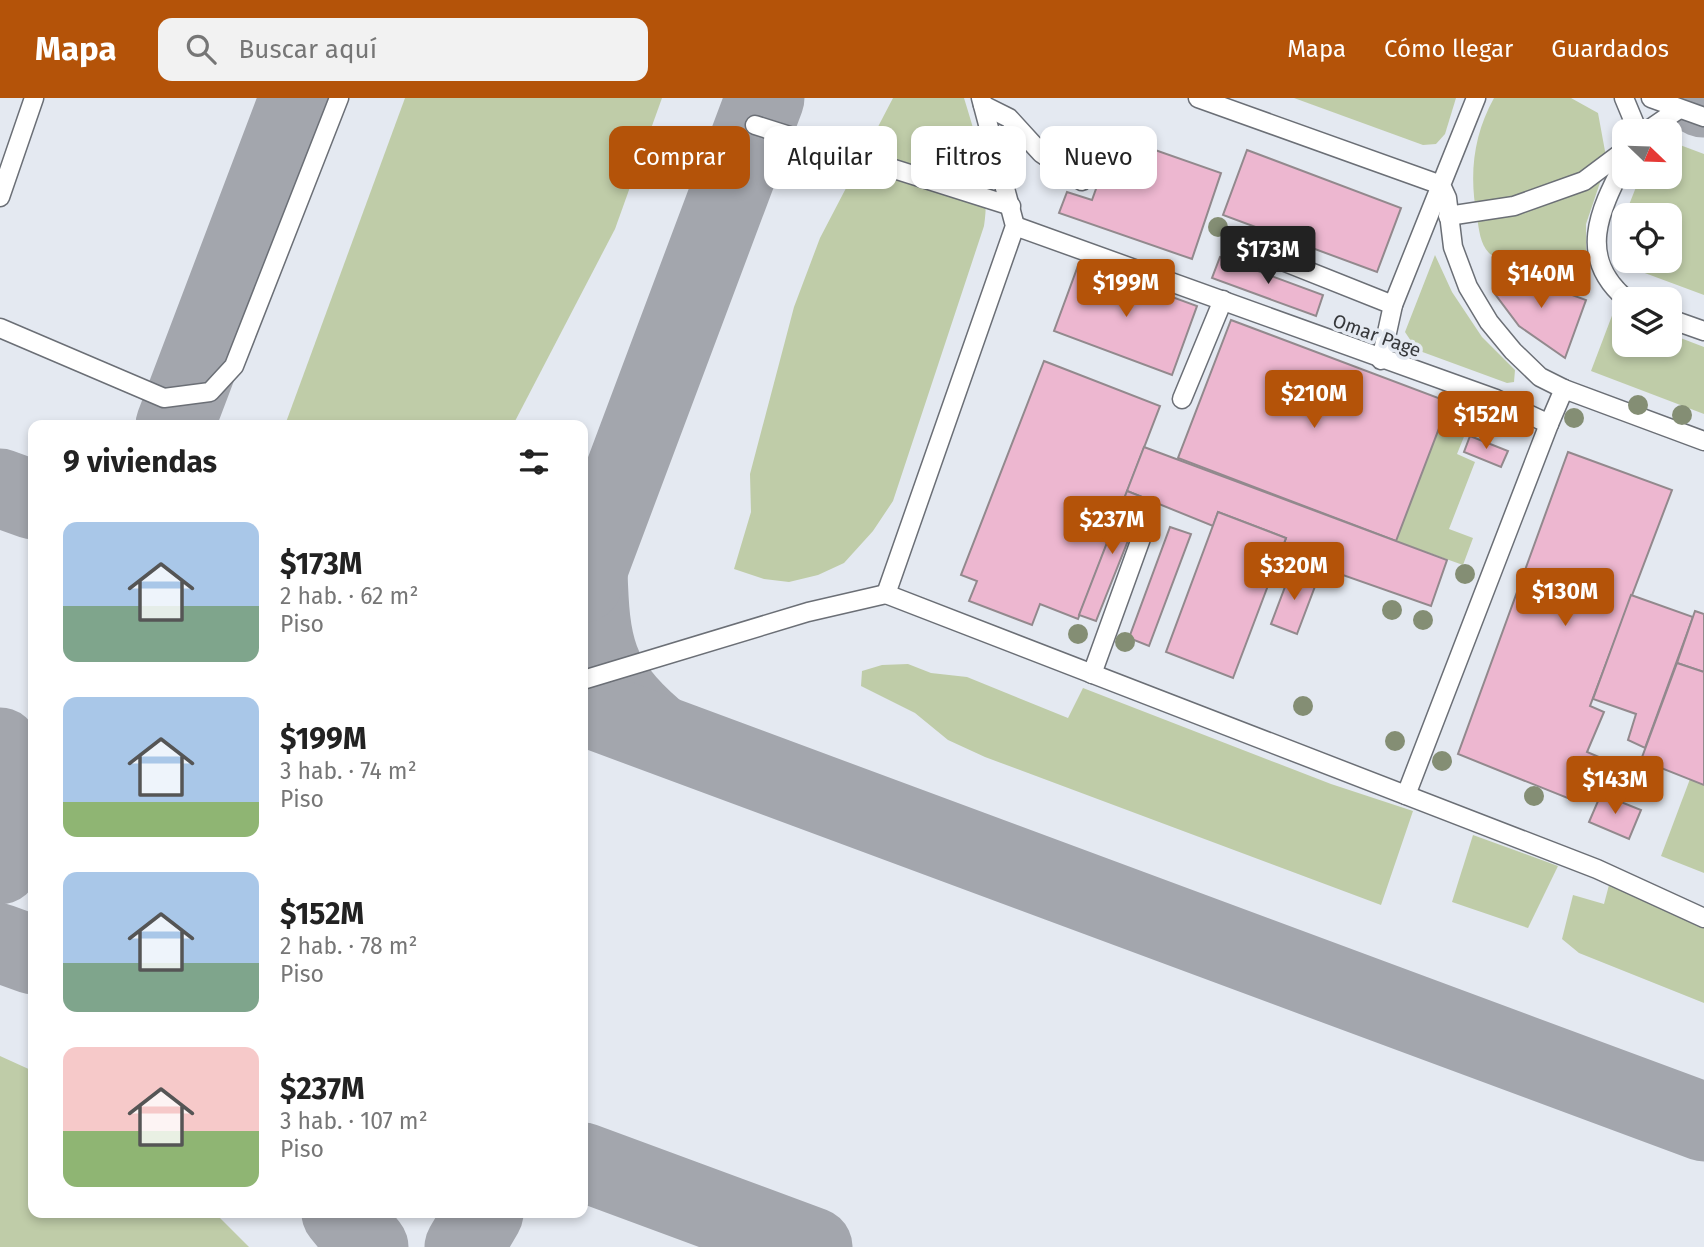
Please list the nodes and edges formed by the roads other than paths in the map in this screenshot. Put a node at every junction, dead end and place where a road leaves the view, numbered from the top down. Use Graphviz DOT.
graph roads {
  1 [pos="34,98"];
  2 [pos="339,98"];
  3 [pos="1198,98"];
  4 [pos="1476,98"];
  5 [pos="1624,98"];
  6 [pos="1651,98"];
  7 [pos="982,101"];
  8 [pos="1679,109"];
  9 [pos="1704,117"];
  10 [pos="1633,119"];
  11 [pos="1664,119"];
  12 [pos="755,125"];
  13 [pos="1040,152"];
  14 [pos="1612,160"];
  15 [pos="1441,185"];
  16 [pos="1612,188"];
  17 [pos="0,197"];
  18 [pos="1011,206"];
  19 [pos="1448,216"];
  20 [pos="1015,226"];
  21 [pos="1255,250"];
  22 [pos="1616,287"];
  23 [pos="1223,300"];
  24 [pos="1393,305"];
  25 [pos="1682,323"];
  26 [pos="0,328"];
  27 [pos="1704,331"];
  28 [pos="1381,360"];
  29 [pos="1564,389"];
  30 [pos="1182,399"];
  31 [pos="1549,424"];
  32 [pos="1704,440"];
  33 [pos="1143,533"];
  34 [pos="886,594"];
  35 [pos="1092,674"];
  36 [pos="588,678"];
  37 [pos="1406,795"];
  38 [pos="1704,918"];
  1 -- 17 [label="lane"];
  2 -- 26 [label="lane"];
  3 -- 15 [label="lane"];
  4 -- 15 [label="lane"];
  5 -- 10 [label="lane"];
  6 -- 8 [label="lane"];
  7 -- 13 [label="lane"];
  7 -- 18 [label="lane"];
  8 -- 9 [label="lane"];
  8 -- 11 [label="lane"];
  12 -- 18 [label="lane"];
  14 -- 19 [label="lane"];
  15 -- 19 [label="lane"];
  15 -- 24 [label="lane"];
  16 -- 22 [label="lane"];
  18 -- 20 [label="lane"];
  19 -- 29 [label="lane"];
  20 -- 23 [label="lane, Omar Page"];
  20 -- 34 [label="lane"];
  21 -- 24 [label="lane"];
  23 -- 28 [label="lane, Omar Page"];
  23 -- 30 [label="lane"];
  24 -- 28 [label="lane"];
  25 -- 27 [label="lane"];
  28 -- 31 [label="lane, Omar Page"];
  29 -- 31 [label="lane"];
  29 -- 32 [label="lane"];
  31 -- 37 [label="lane"];
  33 -- 35 [label="lane"];
  34 -- 35 [label="lane"];
  34 -- 36 [label="lane"];
  35 -- 37 [label="lane"];
  37 -- 38 [label="lane"];
}
